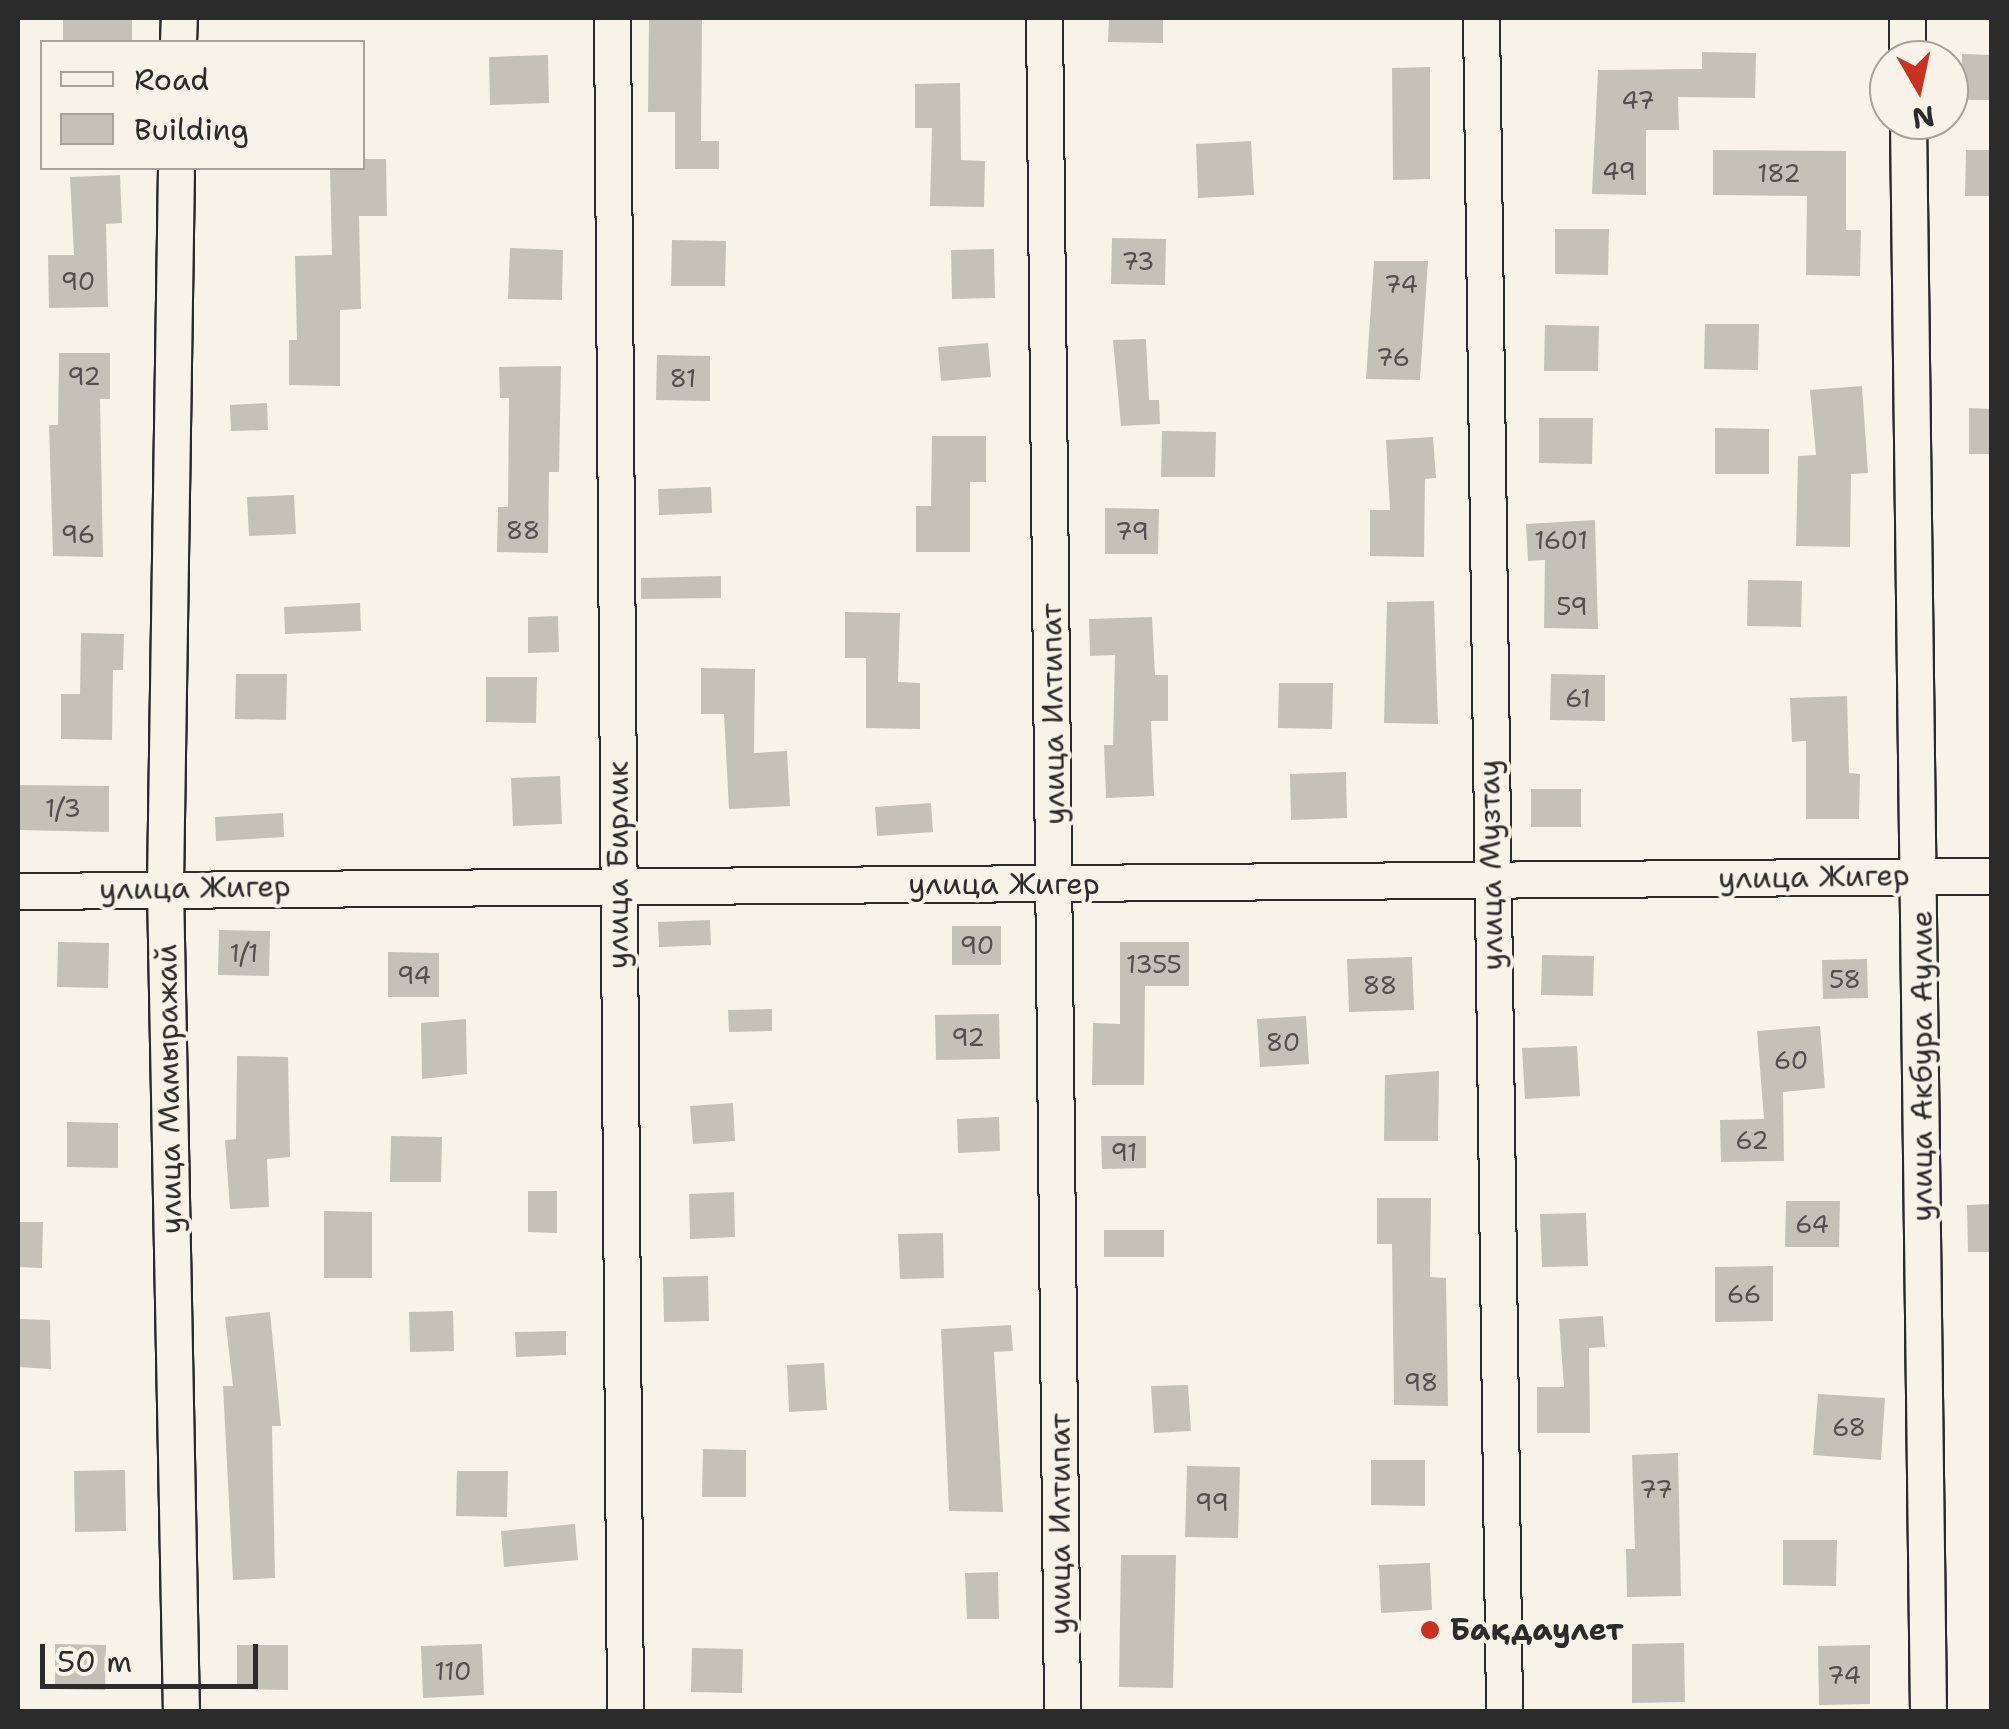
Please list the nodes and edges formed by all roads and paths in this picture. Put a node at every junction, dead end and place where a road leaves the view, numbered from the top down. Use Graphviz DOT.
graph roads {
  1 [pos="612,18"];
  2 [pos="1044,18"];
  3 [pos="1482,18"];
  4 [pos="1908,140"];
  5 [pos="176,170"];
  6 [pos="1921,876"];
  7 [pos="1992,876"];
  8 [pos="1492,882"];
  9 [pos="618,884"];
  10 [pos="1055,884"];
  11 [pos="165,888"];
  12 [pos="18,891"];
  13 [pos="181,1712"];
  14 [pos="625,1712"];
  15 [pos="1062,1712"];
  16 [pos="1504,1712"];
  17 [pos="1928,1712"];
  1 -- 9 [label="street, улица Бирлик"];
  2 -- 10 [label="street, улица Илтипат"];
  3 -- 8 [label="street, улица Музтау"];
  4 -- 6 [label="street, улица Акбура Аулие"];
  5 -- 11 [label="street, улица Мамыражай"];
  6 -- 7 [label="street, улица Жигер"];
  6 -- 8 [label="street, улица Жигер"];
  6 -- 17 [label="street, улица Акбура Аулие"];
  8 -- 10 [label="street, улица Жигер"];
  8 -- 16 [label="street, улица Музтау"];
  9 -- 10 [label="street, улица Жигер"];
  9 -- 11 [label="street, улица Жигер"];
  9 -- 14 [label="street, улица Бирлик"];
  10 -- 15 [label="street, улица Илтипат"];
  11 -- 12 [label="street, улица Жигер"];
  11 -- 13 [label="street, улица Мамыражай"];
}
